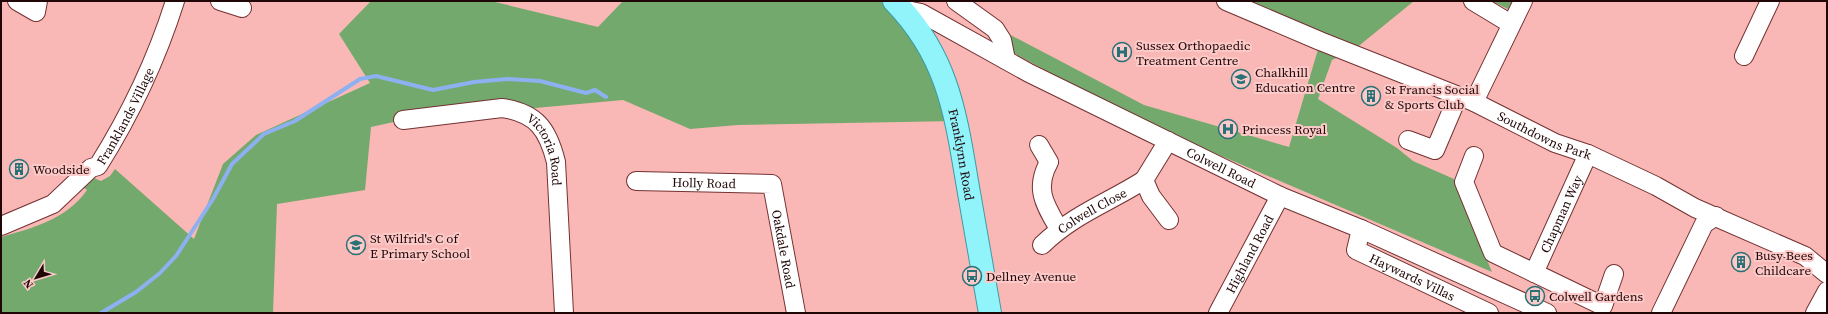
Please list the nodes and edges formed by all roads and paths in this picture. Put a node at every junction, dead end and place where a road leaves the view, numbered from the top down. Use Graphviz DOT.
graph roads {
  1 [pos="17,1"];
  2 [pos="38,1"];
  3 [pos="175,1"];
  4 [pos="220,1"];
  5 [pos="956,1"];
  6 [pos="1226,1"];
  7 [pos="1473,1"];
  8 [pos="1523,1"];
  9 [pos="1770,1"];
  10 [pos="898,5"];
  11 [pos="242,8"];
  12 [pos="1512,24"];
  13 [pos="1744,56"];
  14 [pos="1006,60"];
  15 [pos="1466,99"];
  16 [pos="403,120"];
  17 [pos="1408,140"];
  18 [pos="1168,141"];
  19 [pos="1039,145"];
  20 [pos="1588,154"];
  21 [pos="1474,156"];
  22 [pos="1144,180"];
  23 [pos="636,181"];
  24 [pos="772,184"];
  25 [pos="1280,196"];
  26 [pos="1716,216"];
  27 [pos="1169,220"];
  28 [pos="1,226"];
  29 [pos="1059,229"];
  30 [pos="1361,229"];
  31 [pos="1042,246"];
  32 [pos="1534,273"];
  33 [pos="1614,274"];
  34 [pos="1827,274"];
  35 [pos="1827,291"];
  36 [pos="1510,297"];
  37 [pos="564,313"];
  38 [pos="796,313"];
  39 [pos="990,313"];
  40 [pos="1218,313"];
  41 [pos="1489,313"];
  42 [pos="1501,313"];
  43 [pos="1547,313"];
  44 [pos="1661,313"];
  45 [pos="1674,313"];
  46 [pos="1815,313"];
  1 -- 2 [label="street"];
  3 -- 28 [label="street, Franklands Village"];
  4 -- 11 [label="street"];
  5 -- 14 [label="street"];
  6 -- 15 [label="street, Southdowns Park"];
  7 -- 12 [label="street"];
  8 -- 12 [label="street"];
  9 -- 13 [label="street"];
  10 -- 14 [label="street, Colwell Road"];
  10 -- 39 [label="main road, Franklynn Road"];
  12 -- 15 [label="street"];
  14 -- 18 [label="street, Colwell Road"];
  15 -- 17 [label="street"];
  15 -- 20 [label="street, Southdowns Park"];
  16 -- 37 [label="street, Victoria Road"];
  18 -- 22 [label="street"];
  18 -- 25 [label="street, Colwell Road"];
  19 -- 29 [label="street"];
  20 -- 26 [label="street, Southdowns Park"];
  20 -- 32 [label="street, Chapman Way"];
  21 -- 32 [label="street"];
  22 -- 27 [label="street"];
  22 -- 29 [label="street, Colwell Close"];
  23 -- 24 [label="street, Holly Road"];
  24 -- 38 [label="street, Oakdale Road"];
  25 -- 30 [label="street, Colwell Road"];
  25 -- 40 [label="street, Highland Road"];
  26 -- 34 [label="street, Southdowns Park"];
  26 -- 44 [label="street"];
  26 -- 45 [label="street"];
  29 -- 31 [label="street, Colwell Close"];
  30 -- 36 [label="street, Colwell Road"];
  30 -- 41 [label="street, Haywards Villas"];
  32 -- 33 [label="street"];
  35 -- 46 [label="street"];
  36 -- 42 [label="street"];
  36 -- 43 [label="street, Colwell Road"];
}
